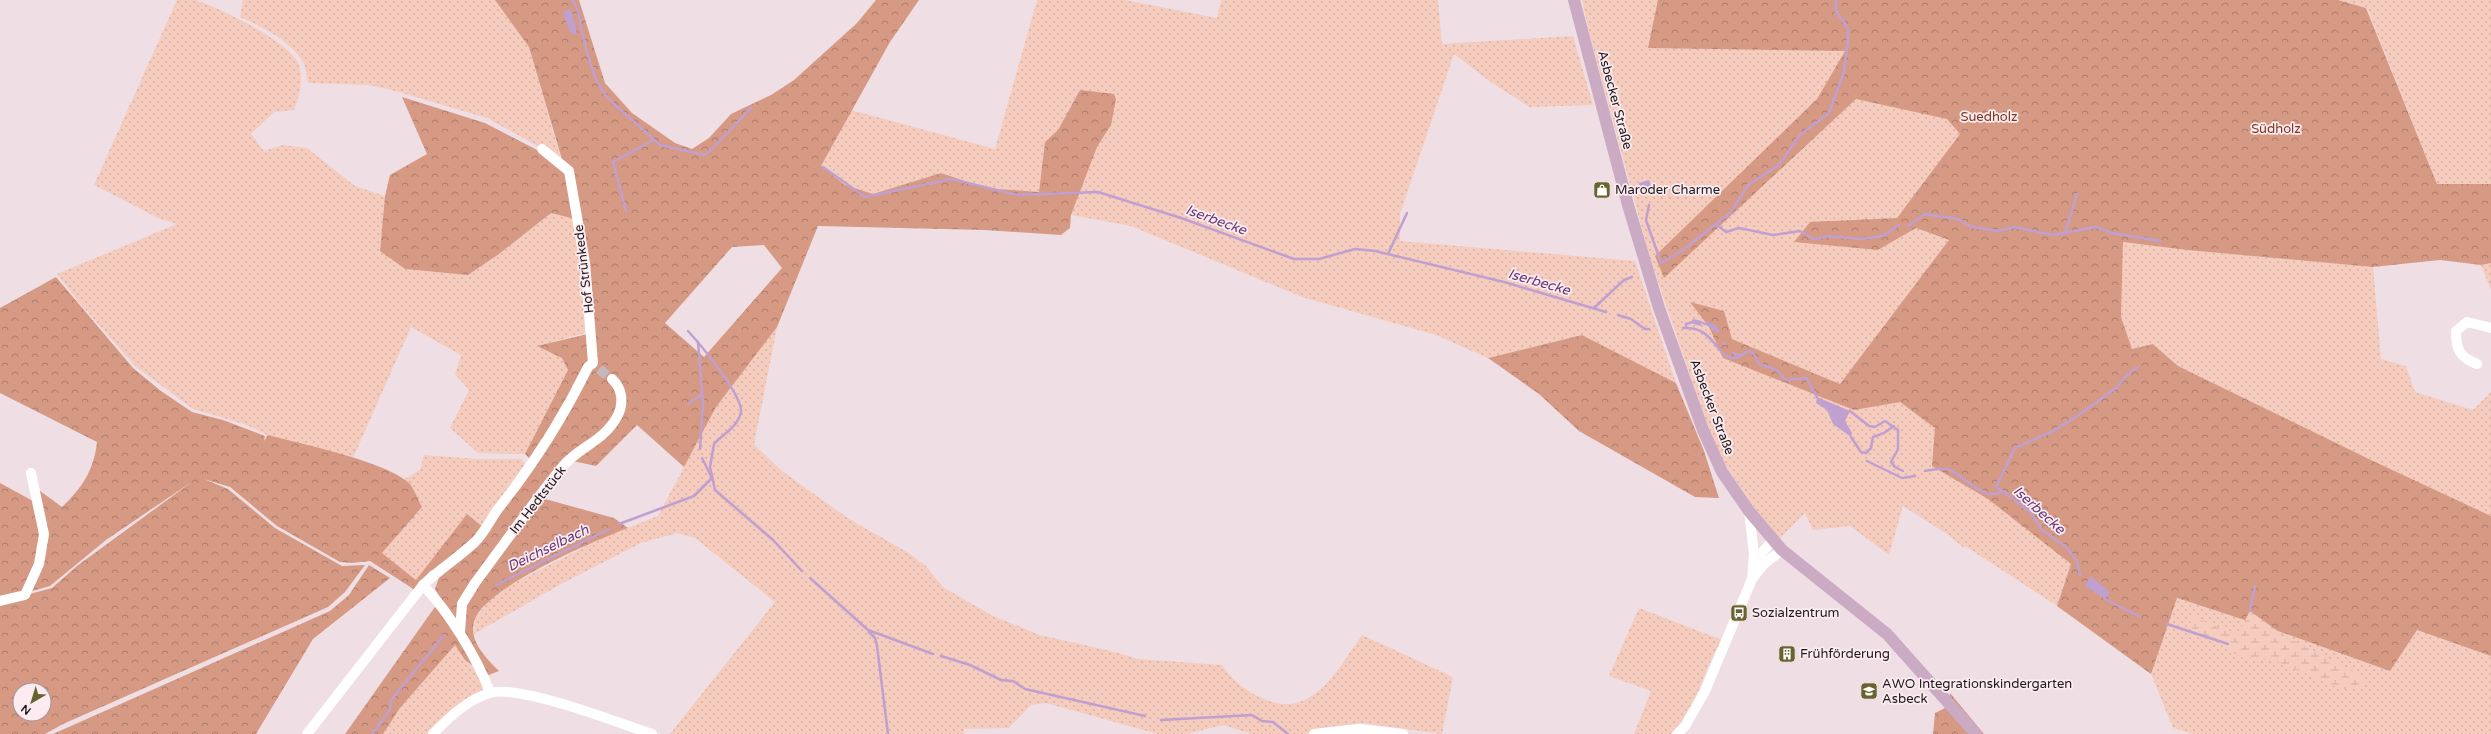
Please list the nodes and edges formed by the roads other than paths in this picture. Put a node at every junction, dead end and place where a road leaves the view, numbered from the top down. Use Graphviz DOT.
graph roads {
  1 [pos="1574,0"];
  2 [pos="542,149"];
  3 [pos="2491,328"];
  4 [pos="2477,364"];
  5 [pos="612,379"];
  6 [pos="573,398"];
  7 [pos="31,473"];
  8 [pos="1749,511"];
  9 [pos="1772,540"];
  10 [pos="1782,550"];
  11 [pos="1754,562"];
  12 [pos="1752,579"];
  13 [pos="424,585"];
  14 [pos="0,600"];
  15 [pos="460,632"];
  16 [pos="490,692"];
  17 [pos="307,734"];
  18 [pos="433,734"];
  19 [pos="652,734"];
  20 [pos="1314,734"];
  21 [pos="1403,734"];
  22 [pos="1677,734"];
  23 [pos="1976,734"];
  1 -- 8 [label="main road, Asbecker Straße"];
  2 -- 6 [label="street, Hof Strünkede"];
  3 -- 4 [label="street"];
  5 -- 15 [label="street, Im Hedtstück"];
  6 -- 13 [label="street, Im Hedtstück"];
  7 -- 14 [label="street"];
  8 -- 9 [label="main road, Asbecker Straße"];
  8 -- 11 [label="street"];
  9 -- 10 [label="main road, Asbecker Straße"];
  9 -- 11 [label="street"];
  10 -- 12 [label="street"];
  10 -- 23 [label="main road, Asbecker Straße"];
  11 -- 12 [label="street"];
  12 -- 22 [label="street"];
  13 -- 15 [label="street"];
  13 -- 17 [label="street, Im Hedtstück"];
  15 -- 16 [label="street"];
  16 -- 18 [label="street"];
  16 -- 19 [label="street"];
  20 -- 21 [label="street"];
}
